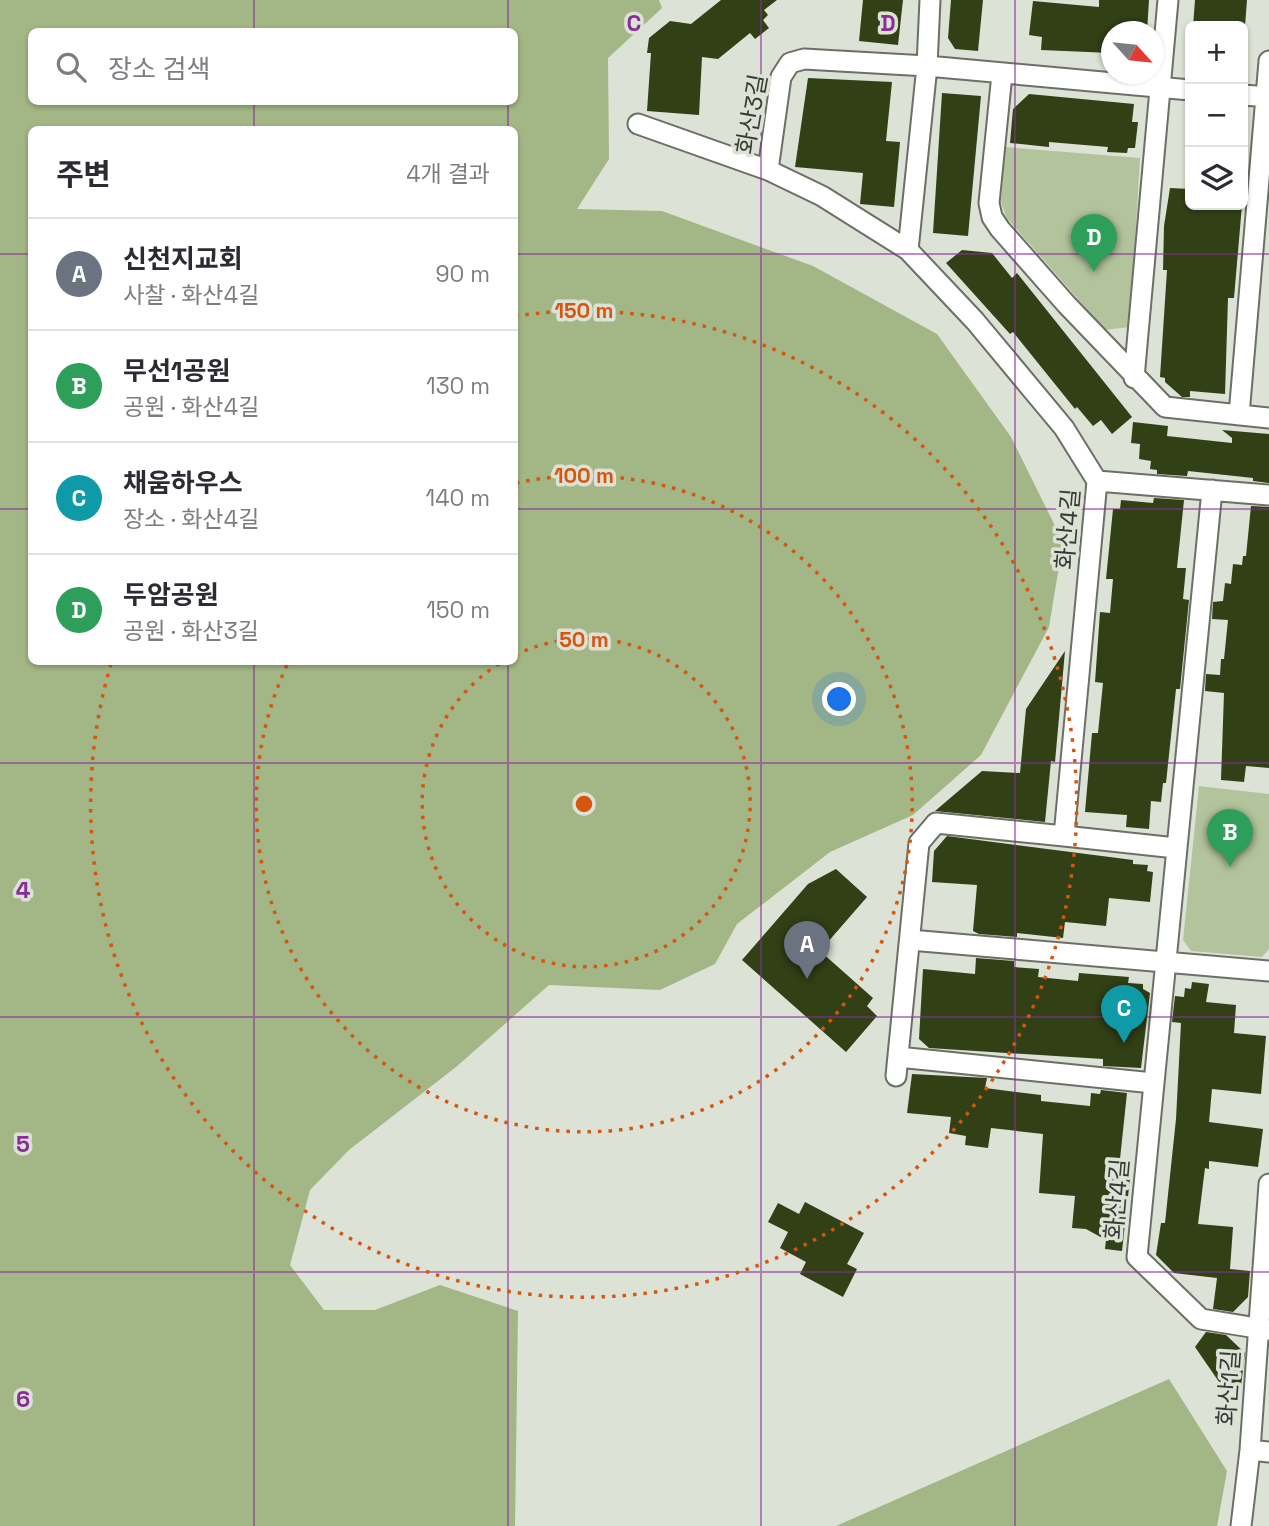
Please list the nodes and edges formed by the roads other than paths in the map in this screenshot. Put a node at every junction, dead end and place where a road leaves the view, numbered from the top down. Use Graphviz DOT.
graph roads {
  1 [pos="930,0"];
  2 [pos="1168,0"];
  3 [pos="1269,61"];
  4 [pos="927,66"];
  5 [pos="1002,74"];
  6 [pos="1160,87"];
  7 [pos="1185,90"];
  8 [pos="1248,95"];
  9 [pos="1267,97"];
  10 [pos="638,124"];
  11 [pos="768,170"];
  12 [pos="908,250"];
  13 [pos="1134,378"];
  14 [pos="1240,415"];
  15 [pos="1269,418"];
  16 [pos="1097,481"];
  17 [pos="1213,490"];
  18 [pos="1269,495"];
  19 [pos="1064,836"];
  20 [pos="1176,848"];
  21 [pos="910,940"];
  22 [pos="1165,961"];
  23 [pos="1269,971"];
  24 [pos="1153,1083"];
  25 [pos="1269,1184"];
  26 [pos="1268,1210"];
  27 [pos="1263,1329"];
  28 [pos="1259,1451"];
  29 [pos="1241,1526"];
  1 -- 4 [label="street"];
  2 -- 6 [label="street"];
  3 -- 9 [label="street"];
  4 -- 5 [label="street, 화산3길"];
  4 -- 11 [label="street, 화산3길"];
  4 -- 12 [label="street"];
  5 -- 6 [label="street, 화산3길"];
  5 -- 13 [label="street"];
  6 -- 7 [label="street, 화산3길"];
  6 -- 13 [label="street"];
  8 -- 9 [label="street"];
  9 -- 14 [label="street"];
  10 -- 11 [label="street, 화산3길"];
  11 -- 12 [label="street, 화산4길"];
  12 -- 16 [label="street, 화산4길"];
  13 -- 14 [label="street"];
  14 -- 15 [label="street"];
  16 -- 17 [label="street"];
  16 -- 19 [label="street, 화산4길"];
  17 -- 18 [label="street"];
  17 -- 20 [label="street, 화산4길"];
  19 -- 20 [label="street"];
  19 -- 21 [label="street"];
  20 -- 22 [label="street, 화산4길"];
  21 -- 22 [label="street"];
  21 -- 24 [label="street"];
  22 -- 23 [label="street"];
  22 -- 24 [label="street, 화산4길"];
  24 -- 27 [label="street, 화산4길"];
  25 -- 26 [label="street, 화산1길"];
  26 -- 27 [label="street, 화산1길"];
  27 -- 28 [label="street, 화산1길"];
  28 -- 29 [label="street, 화산1길"];
}
